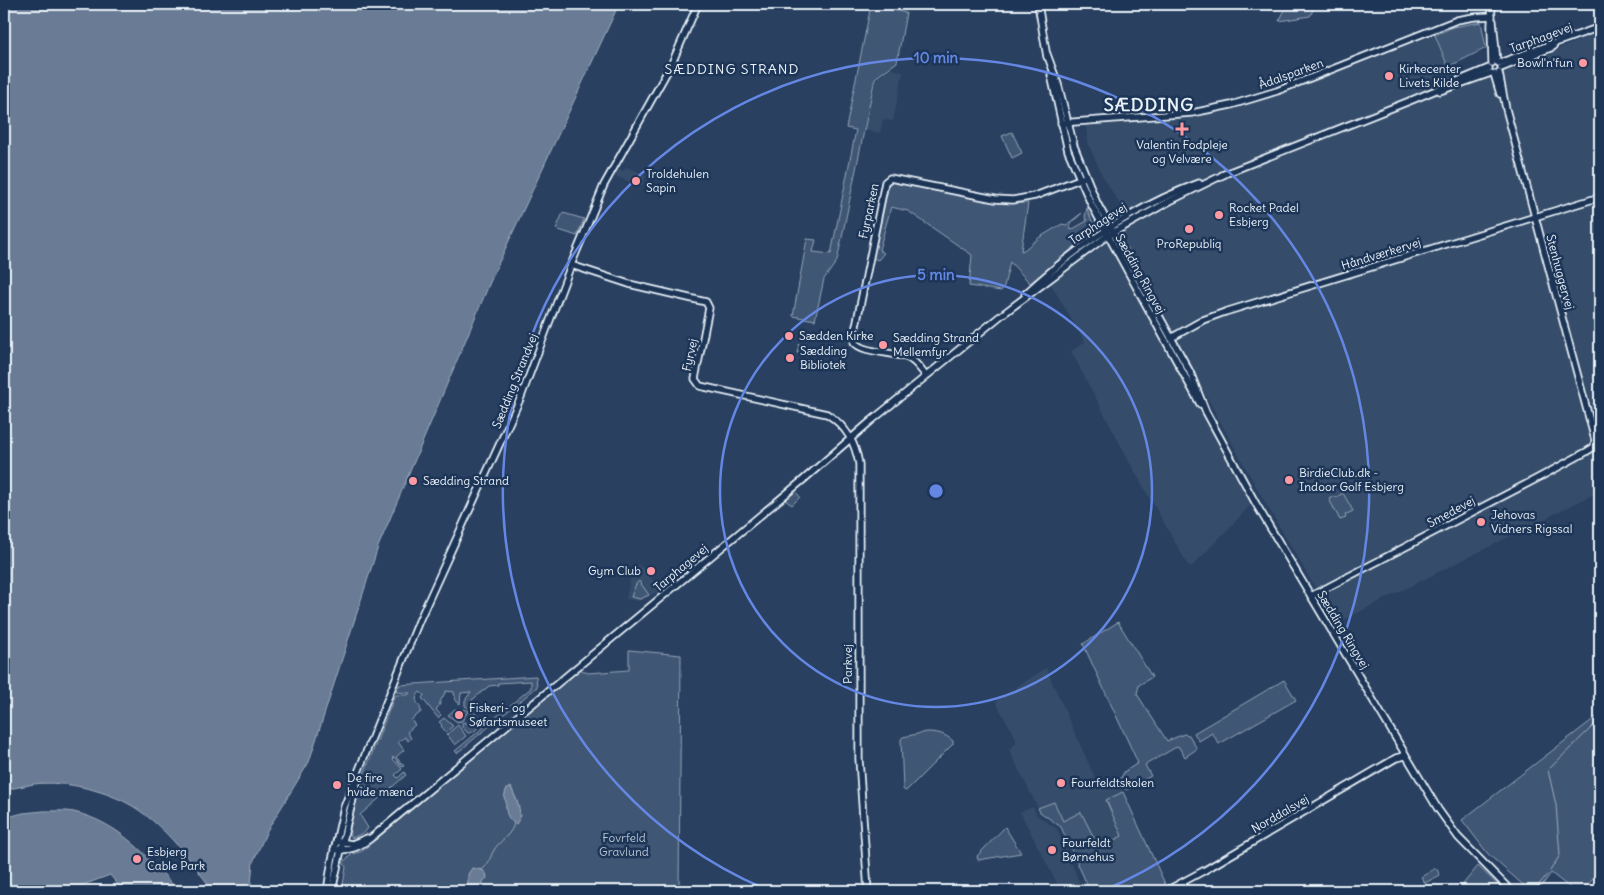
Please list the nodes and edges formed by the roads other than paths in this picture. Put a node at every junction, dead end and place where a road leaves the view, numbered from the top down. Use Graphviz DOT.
graph roads {
  1 [pos="698,4"];
  2 [pos="1038,4"];
  3 [pos="1492,4"];
  4 [pos="1492,16"];
  5 [pos="1600,27"];
  6 [pos="1495,68"];
  7 [pos="1064,124"];
  8 [pos="1225,174"];
  9 [pos="1082,177"];
  10 [pos="1600,197"];
  11 [pos="1147,205"];
  12 [pos="1535,217"];
  13 [pos="1107,231"];
  14 [pos="571,265"];
  15 [pos="1000,317"];
  16 [pos="1171,338"];
  17 [pos="926,376"];
  18 [pos="1206,412"];
  19 [pos="851,438"];
  20 [pos="1594,440"];
  21 [pos="1311,596"];
  22 [pos="1374,702"];
  23 [pos="1400,755"];
  24 [pos="1426,784"];
  25 [pos="348,807"];
  26 [pos="375,833"];
  27 [pos="339,842"];
  28 [pos="1465,845"];
  29 [pos="338,850"];
  30 [pos="327,891"];
  31 [pos="332,891"];
  32 [pos="868,891"];
  33 [pos="1166,891"];
  34 [pos="1511,891"];
  1 -- 14 [label="street, Sædding Strandvej"];
  2 -- 7 [label="street, Sædding Ringvej"];
  3 -- 4 [label="street, Stenhuggervej"];
  4 -- 6 [label="street, Stenhuggervej"];
  4 -- 7 [label="street, Ådalsparken"];
  5 -- 6 [label="street, Tarphagevej"];
  6 -- 8 [label="street, Tarphagevej"];
  6 -- 12 [label="street, Stenhuggervej"];
  7 -- 9 [label="street, Sædding Ringvej"];
  8 -- 11 [label="street, Tarphagevej"];
  8 -- 13 [label="street, Tarphagevej"];
  9 -- 13 [label="street, Sædding Ringvej"];
  9 -- 13 [label="street, Sædding Ringvej"];
  9 -- 17 [label="street, Fyrparken"];
  10 -- 12 [label="street, Håndværkervej"];
  11 -- 13 [label="street"];
  11 -- 13 [label="street"];
  12 -- 16 [label="street, Håndværkervej"];
  12 -- 20 [label="street, Stenhuggervej"];
  13 -- 15 [label="street, Tarphagevej"];
  13 -- 15 [label="street, Tarphagevej"];
  13 -- 16 [label="street, Sædding Ringvej"];
  13 -- 18 [label="street, Sædding Ringvej"];
  14 -- 19 [label="street, Fyrvej"];
  14 -- 25 [label="street, Sædding Strandvej"];
  15 -- 17 [label="street, Tarphagevej"];
  16 -- 18 [label="street, Sædding Ringvej"];
  17 -- 19 [label="street, Tarphagevej"];
  18 -- 21 [label="street, Sædding Ringvej"];
  19 -- 26 [label="street, Tarphagevej"];
  19 -- 32 [label="street, Parkvej"];
  20 -- 21 [label="street, Smedevej"];
  21 -- 22 [label="street, Sædding Ringvej"];
  22 -- 23 [label="street, Sædding Ringvej"];
  22 -- 24 [label="street, Sædding Ringvej"];
  23 -- 24 [label="street"];
  23 -- 28 [label="street, Sædding Ringvej"];
  23 -- 33 [label="street, Norddalsvej"];
  24 -- 28 [label="street, Sædding Ringvej"];
  25 -- 27 [label="street, Sædding Strandvej"];
  25 -- 27 [label="street, Sædding Strandvej"];
  26 -- 27 [label="street, Tarphagevej"];
  26 -- 29 [label="street, Tarphagevej"];
  27 -- 29 [label="street, Sædding Strandvej"];
  28 -- 34 [label="street, Sædding Ringvej"];
  29 -- 30 [label="street"];
  29 -- 31 [label="street"];
}
